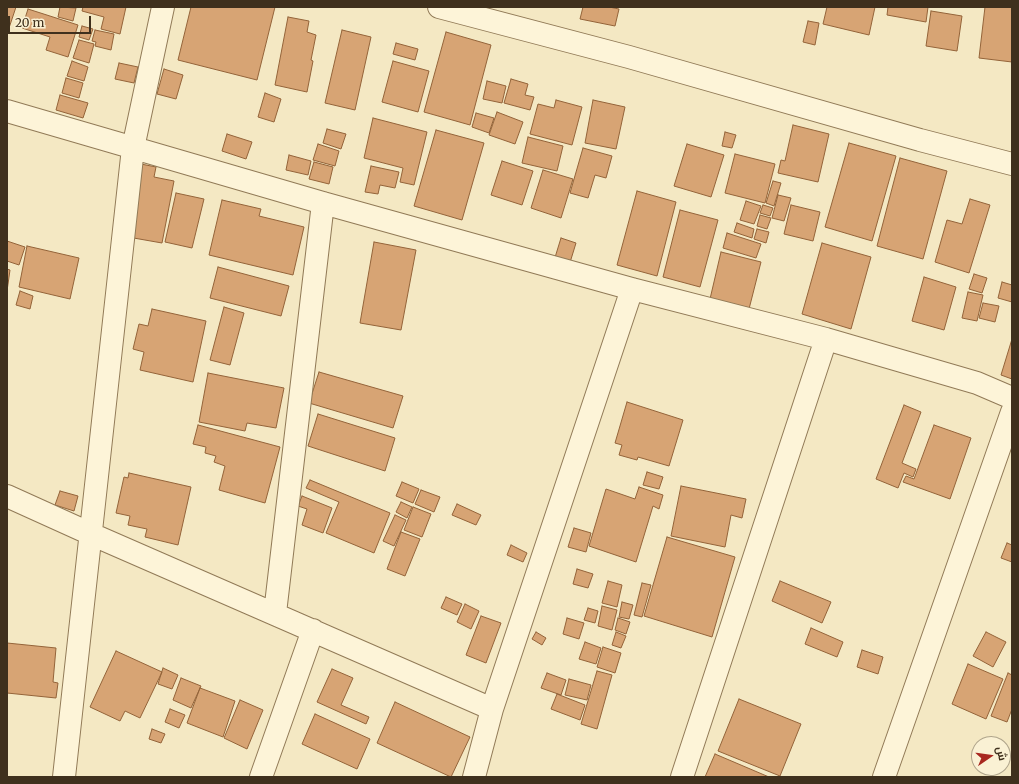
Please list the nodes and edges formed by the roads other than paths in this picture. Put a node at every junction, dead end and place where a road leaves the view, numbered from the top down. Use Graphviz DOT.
graph roads {
  1 [pos="163,7"];
  2 [pos="439,7"];
  3 [pos="7,111"];
  4 [pos="133,148"];
  5 [pos="1012,164"];
  6 [pos="323,204"];
  7 [pos="632,289"];
  8 [pos="826,340"];
  9 [pos="1012,398"];
  10 [pos="1012,412"];
  11 [pos="7,496"];
  12 [pos="91,534"];
  13 [pos="275,613"];
  14 [pos="313,630"];
  15 [pos="492,708"];
  16 [pos="475,776"];
  17 [pos="64,777"];
  18 [pos="261,777"];
  19 [pos="682,777"];
  20 [pos="884,777"];
  1 -- 4 [label="street"];
  2 -- 5 [label="street"];
  3 -- 4 [label="street"];
  4 -- 6 [label="street"];
  4 -- 12 [label="street"];
  6 -- 7 [label="street"];
  6 -- 13 [label="street"];
  7 -- 8 [label="street"];
  7 -- 15 [label="street"];
  8 -- 9 [label="street"];
  8 -- 19 [label="street"];
  10 -- 20 [label="street"];
  11 -- 12 [label="street"];
  12 -- 13 [label="street"];
  12 -- 17 [label="street"];
  13 -- 14 [label="street"];
  14 -- 15 [label="street"];
  14 -- 18 [label="street"];
  15 -- 16 [label="street"];
}
